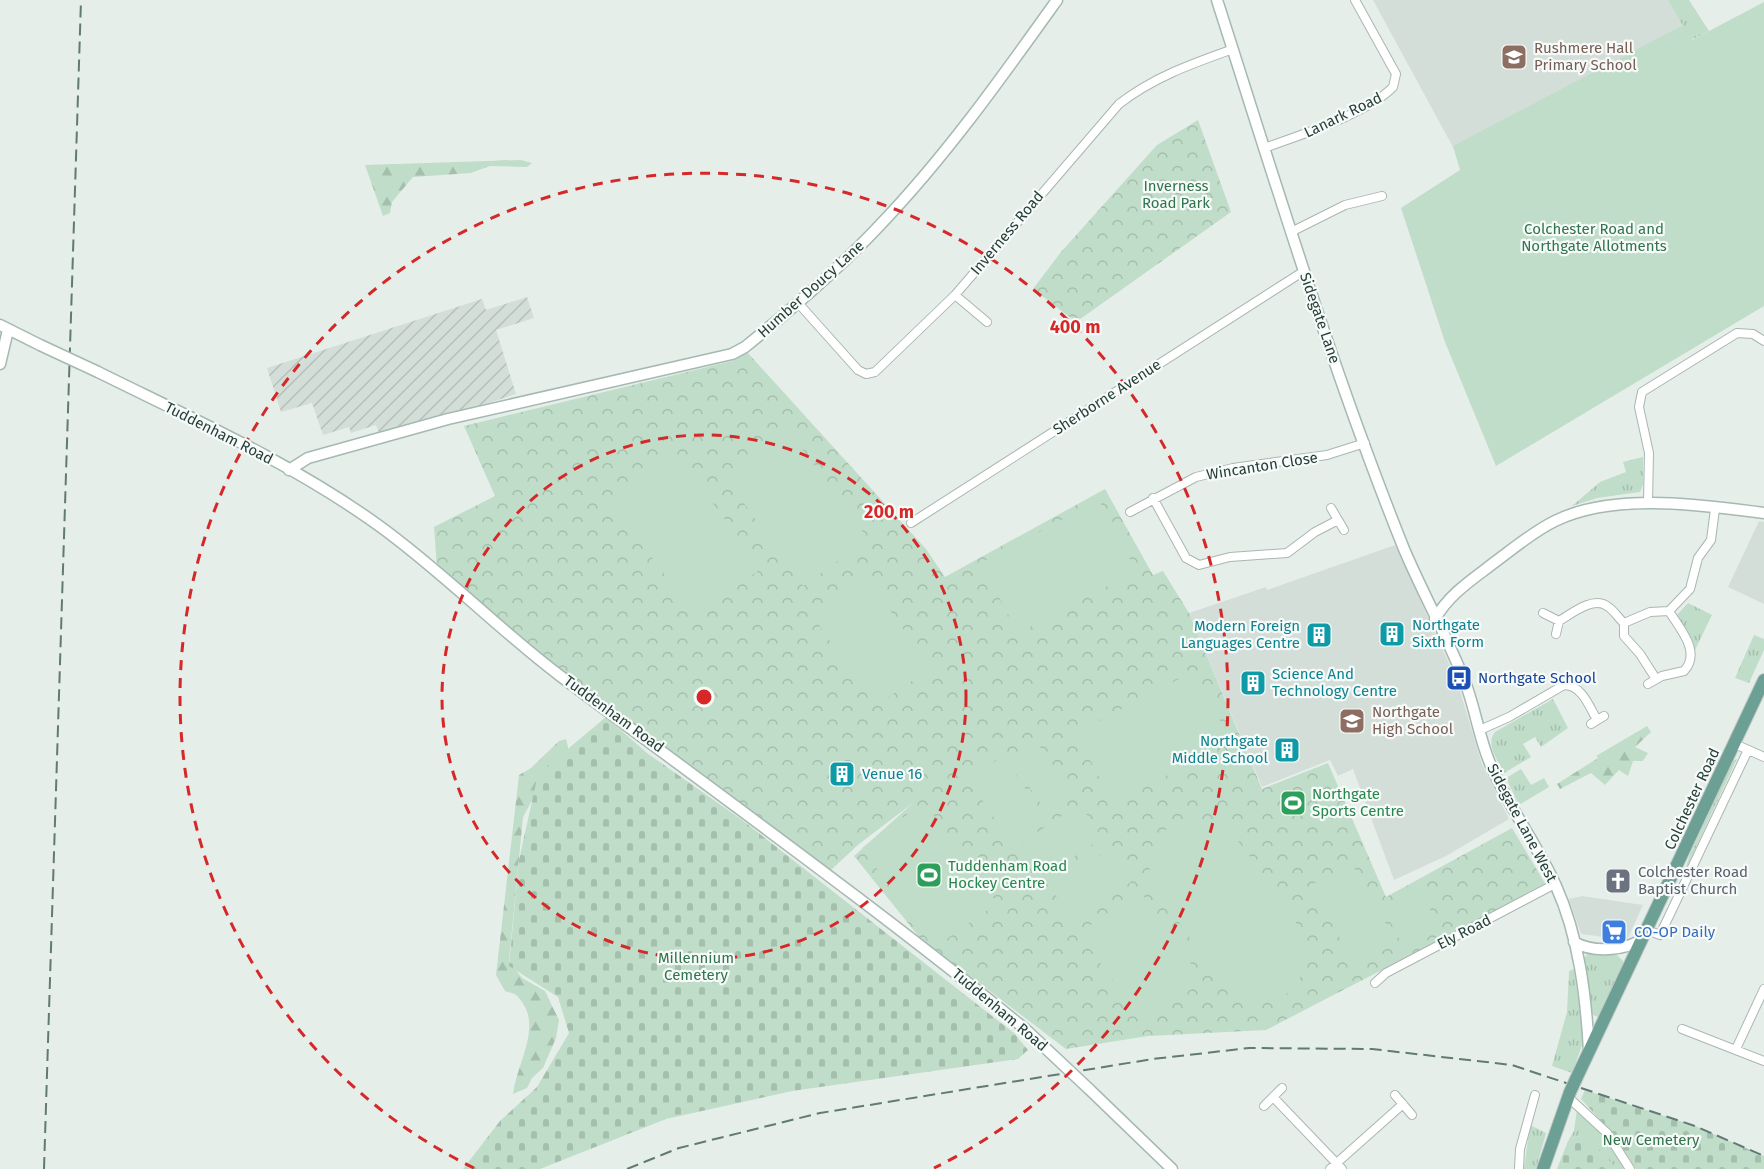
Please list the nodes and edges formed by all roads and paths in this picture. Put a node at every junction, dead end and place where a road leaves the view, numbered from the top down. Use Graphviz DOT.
graph roads {
  1 [pos="1057,0"];
  2 [pos="1217,0"];
  3 [pos="1355,0"];
  4 [pos="1233,50"];
  5 [pos="1264,148"];
  6 [pos="1382,196"];
  7 [pos="1291,232"];
  8 [pos="1304,271"];
  9 [pos="955,295"];
  10 [pos="799,304"];
  11 [pos="987,322"];
  12 [pos="4,328"];
  13 [pos="1764,341"];
  14 [pos="0,364"];
  15 [pos="1365,443"];
  16 [pos="289,470"];
  17 [pos="1153,498"];
  18 [pos="1648,502"];
  19 [pos="1331,508"];
  20 [pos="1715,509"];
  21 [pos="1130,512"];
  22 [pos="1764,513"];
  23 [pos="1338,520"];
  24 [pos="911,523"];
  25 [pos="1344,530"];
  26 [pos="1456,592"];
  27 [pos="1427,602"];
  28 [pos="1669,610"];
  29 [pos="1543,613"];
  30 [pos="1435,619"];
  31 [pos="1559,621"];
  32 [pos="1624,623"];
  33 [pos="1556,634"];
  34 [pos="1656,679"];
  35 [pos="1764,680"];
  36 [pos="1648,684"];
  37 [pos="1598,720"];
  38 [pos="1480,730"];
  39 [pos="1735,744"];
  40 [pos="1748,750"];
  41 [pos="1764,757"];
  42 [pos="1555,884"];
  43 [pos="1645,934"];
  44 [pos="1574,942"];
  45 [pos="1614,949"];
  46 [pos="1632,961"];
  47 [pos="1375,982"];
  48 [pos="1764,988"];
  49 [pos="1682,1029"];
  50 [pos="1736,1048"];
  51 [pos="1589,1051"];
  52 [pos="1764,1061"];
  53 [pos="1282,1088"];
  54 [pos="1395,1095"];
  55 [pos="1535,1095"];
  56 [pos="1569,1095"];
  57 [pos="1273,1097"];
  58 [pos="1403,1104"];
  59 [pos="1264,1106"];
  60 [pos="1412,1115"];
  61 [pos="1336,1167"];
  62 [pos="1172,1169"];
  63 [pos="1519,1169"];
  64 [pos="1543,1169"];
  65 [pos="1630,1169"];
  1 -- 10 [label="street, Humber Doucy Lane"];
  2 -- 4 [label="street, Sidegate Lane"];
  3 -- 5 [label="street, Lanark Road"];
  4 -- 5 [label="street, Sidegate Lane"];
  4 -- 9 [label="street, Inverness Road"];
  5 -- 7 [label="street, Sidegate Lane"];
  6 -- 7 [label="street"];
  7 -- 8 [label="street, Sidegate Lane"];
  8 -- 15 [label="street, Sidegate Lane"];
  8 -- 24 [label="street, Sherborne Avenue"];
  9 -- 10 [label="street, Inverness Road"];
  9 -- 11 [label="street"];
  10 -- 16 [label="street, Humber Doucy Lane"];
  12 -- 14 [label="street"];
  12 -- 16 [label="street, Tuddenham Road, bridge"];
  13 -- 18 [label="street"];
  15 -- 17 [label="street, Wincanton Close"];
  15 -- 27 [label="street, Sidegate Lane"];
  16 -- 62 [label="street, Tuddenham Road, bridge"];
  17 -- 21 [label="street, Wincanton Close"];
  17 -- 23 [label="street"];
  18 -- 20 [label="street"];
  18 -- 26 [label="street"];
  19 -- 23 [label="street"];
  20 -- 22 [label="street"];
  20 -- 28 [label="street"];
  23 -- 25 [label="street"];
  26 -- 27 [label="street"];
  26 -- 30 [label="street"];
  27 -- 30 [label="street, Sidegate Lane West"];
  28 -- 32 [label="street"];
  28 -- 34 [label="street"];
  29 -- 31 [label="street"];
  30 -- 38 [label="street, Sidegate Lane West"];
  31 -- 32 [label="street"];
  31 -- 33 [label="street"];
  32 -- 34 [label="street"];
  34 -- 36 [label="street"];
  35 -- 39 [label="main road, Colchester Road"];
  37 -- 38 [label="street"];
  38 -- 42 [label="street, Sidegate Lane West"];
  39 -- 40 [label="street"];
  39 -- 43 [label="main road, Colchester Road"];
  40 -- 41 [label="street"];
  40 -- 43 [label="street, Colchester Road"];
  42 -- 44 [label="street, Sidegate Lane West"];
  42 -- 47 [label="street, Ely Road"];
  43 -- 45 [label="street, Colchester Road"];
  43 -- 46 [label="main road, Colchester Road"];
  44 -- 45 [label="street, Colchester Road"];
  44 -- 51 [label="street, Sidegate Lane West"];
  45 -- 46 [label="street, Colchester Road"];
  46 -- 51 [label="main road, Colchester Road"];
  48 -- 50 [label="street"];
  49 -- 50 [label="street"];
  50 -- 52 [label="street"];
  51 -- 56 [label="main road, Colchester Road, bridge"];
  53 -- 57 [label="street"];
  54 -- 58 [label="street"];
  55 -- 63 [label="street"];
  56 -- 64 [label="main road, Colchester Road"];
  56 -- 65 [label="street"];
  57 -- 59 [label="street"];
  57 -- 61 [label="street"];
  58 -- 60 [label="street"];
  58 -- 61 [label="street"];
}
